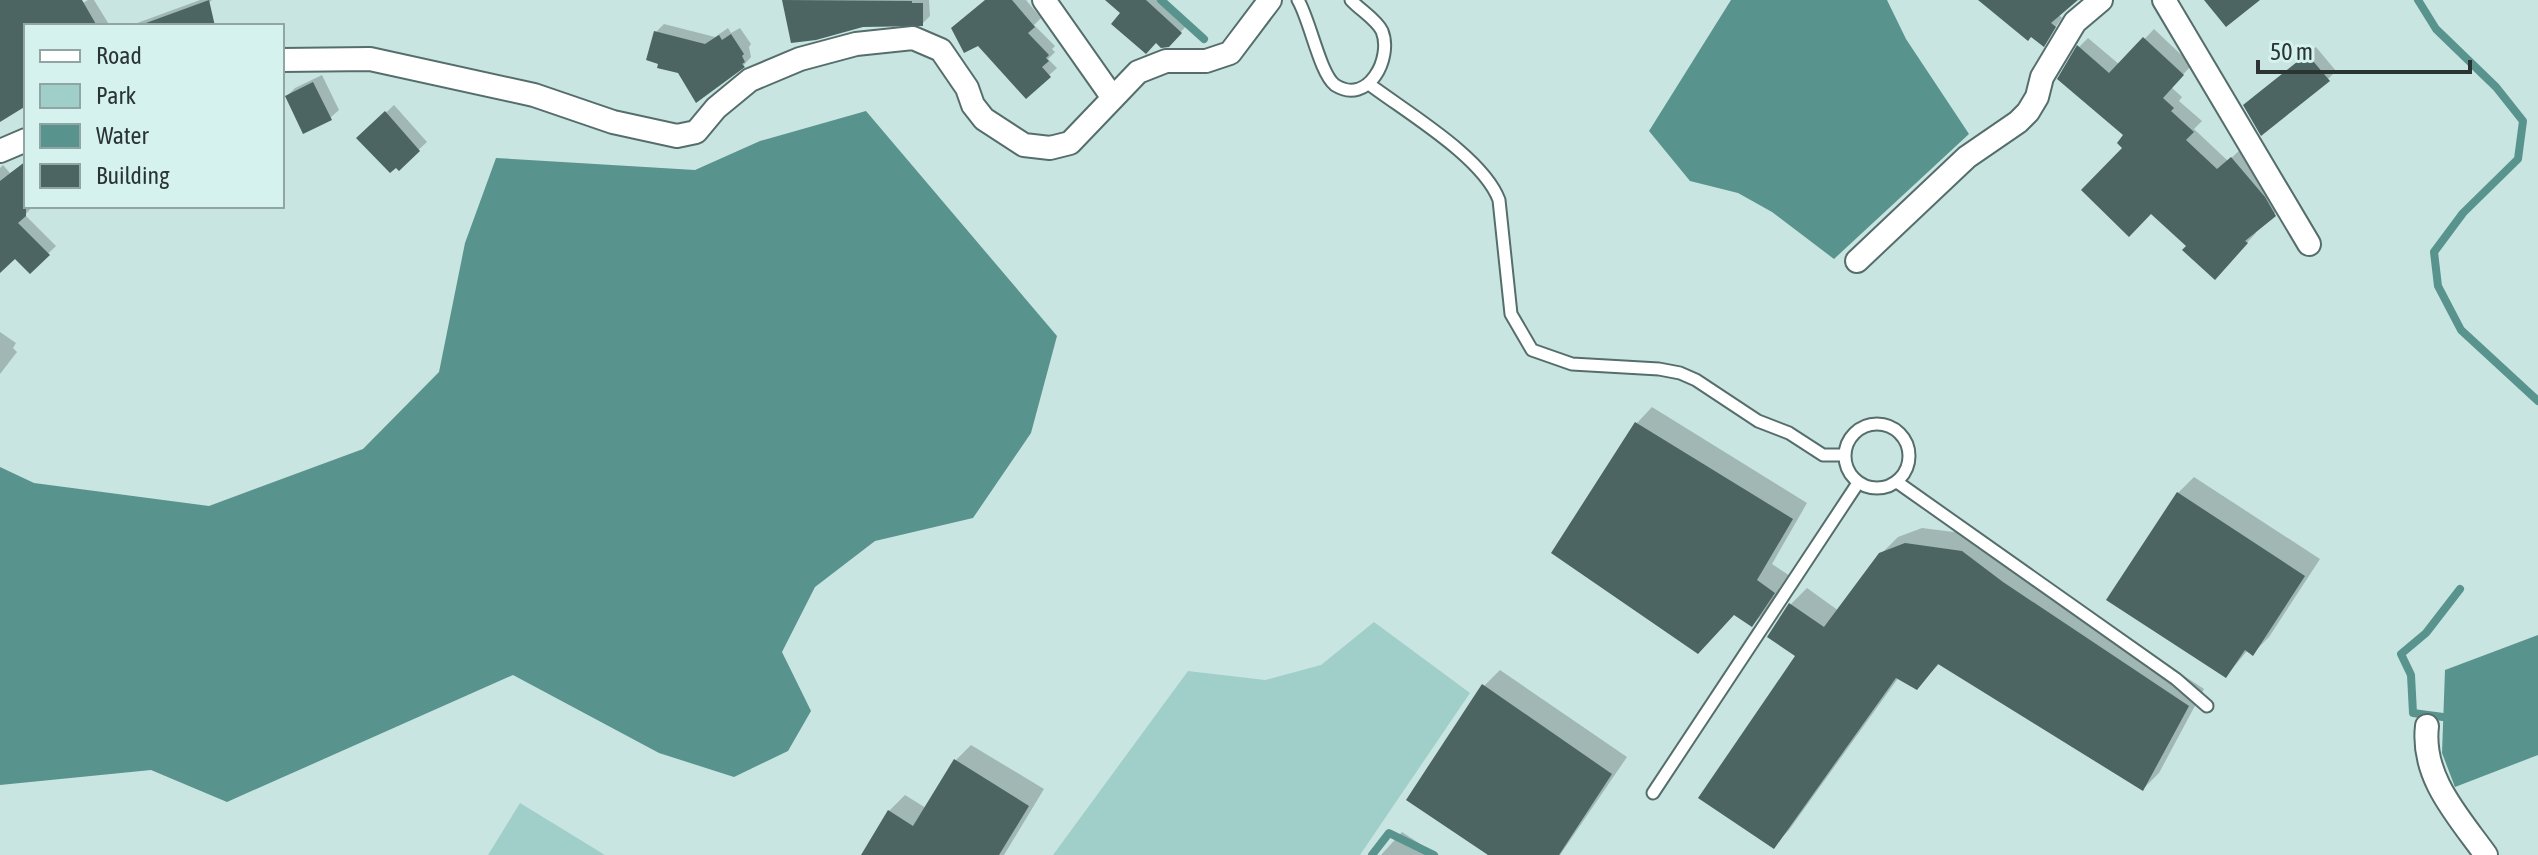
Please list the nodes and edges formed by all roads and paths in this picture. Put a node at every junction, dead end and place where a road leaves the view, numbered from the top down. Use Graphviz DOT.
graph roads {
  1 [pos="1044,0"];
  2 [pos="1270,0"];
  3 [pos="1298,0"];
  4 [pos="1351,0"];
  5 [pos="2101,0"];
  6 [pos="2164,0"];
  7 [pos="284,60"];
  8 [pos="1369,84"];
  9 [pos="1113,98"];
  10 [pos="24,141"];
  11 [pos="0,151"];
  12 [pos="2309,244"];
  13 [pos="1857,261"];
  14 [pos="1844,455"];
  15 [pos="1897,482"];
  16 [pos="1858,483"];
  17 [pos="2207,706"];
  18 [pos="2427,726"];
  19 [pos="1653,793"];
  20 [pos="2486,855"];
  1 -- 9 [label="street"];
  2 -- 9 [label="street"];
  3 -- 8 [label="lane"];
  4 -- 8 [label="lane"];
  5 -- 13 [label="street"];
  6 -- 12 [label="street"];
  7 -- 9 [label="street"];
  8 -- 14 [label="lane"];
  10 -- 11 [label="street"];
  14 -- 15 [label="lane"];
  14 -- 16 [label="lane"];
  15 -- 16 [label="lane"];
  15 -- 17 [label="lane"];
  16 -- 19 [label="lane"];
  18 -- 20 [label="street"];
}
